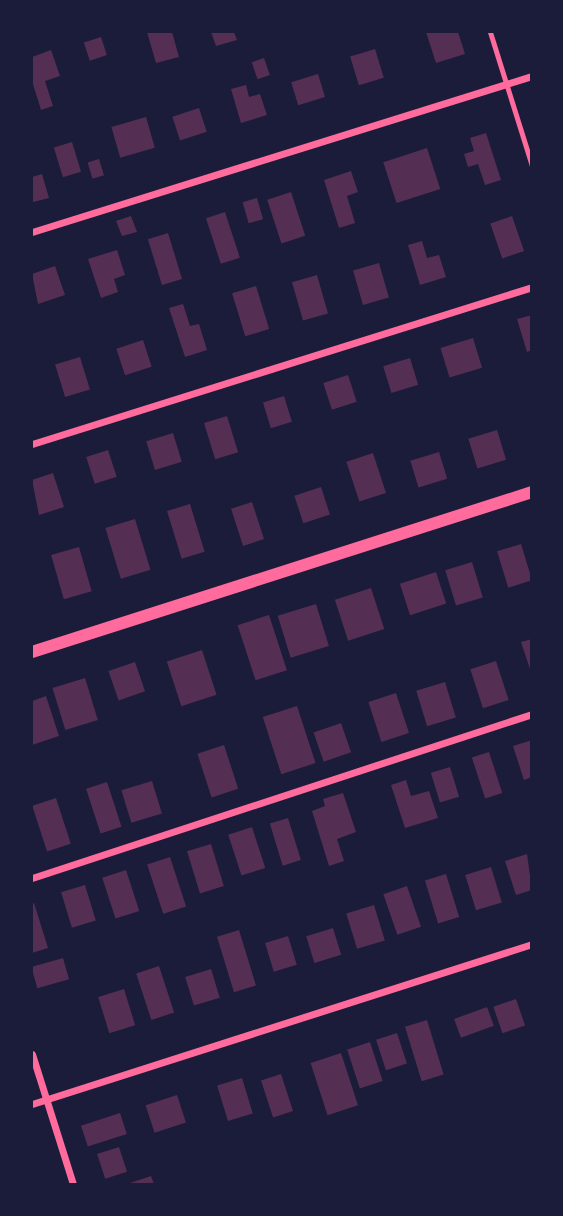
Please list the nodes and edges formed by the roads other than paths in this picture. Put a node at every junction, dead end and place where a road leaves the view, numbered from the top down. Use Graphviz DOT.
graph roads {
  1 [pos="490,32"];
  2 [pos="531,76"];
  3 [pos="506,85"];
  4 [pos="531,166"];
  5 [pos="32,232"];
  6 [pos="531,287"];
  7 [pos="32,444"];
  8 [pos="531,492"];
  9 [pos="32,652"];
  10 [pos="531,714"];
  11 [pos="32,877"];
  12 [pos="531,944"];
  13 [pos="32,1054"];
  14 [pos="45,1099"];
  15 [pos="32,1104"];
  16 [pos="73,1185"];
  1 -- 3 [label="lane"];
  2 -- 3 [label="street"];
  3 -- 4 [label="lane"];
  3 -- 5 [label="street"];
  6 -- 7 [label="street"];
  8 -- 9 [label="street"];
  10 -- 11 [label="street"];
  12 -- 14 [label="street"];
  13 -- 14 [label="street"];
  14 -- 15 [label="street"];
  14 -- 16 [label="street"];
}
